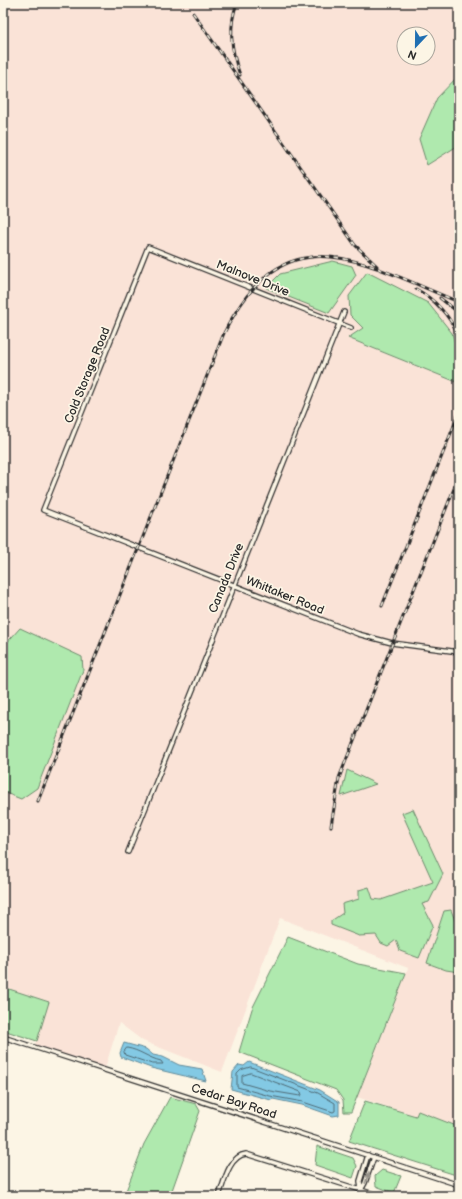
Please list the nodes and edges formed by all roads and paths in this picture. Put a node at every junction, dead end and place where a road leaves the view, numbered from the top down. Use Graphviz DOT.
graph roads {
  1 [pos="148,247"];
  2 [pos="344,312"];
  3 [pos="339,324"];
  4 [pos="351,328"];
  5 [pos="43,510"];
  6 [pos="234,585"];
  7 [pos="459,652"];
  8 [pos="128,852"];
  9 [pos="3,1037"];
  10 [pos="368,1155"];
  11 [pos="374,1157"];
  12 [pos="459,1185"];
  13 [pos="361,1190"];
  14 [pos="219,1196"];
  15 [pos="359,1196"];
  16 [pos="380,1196"];
  1 -- 3 [label="street, Malnove Drive"];
  1 -- 5 [label="street, Cold Storage Road"];
  2 -- 3 [label="street, Canada Drive"];
  3 -- 4 [label="street, Malnove Drive"];
  3 -- 6 [label="street, Canada Drive"];
  5 -- 6 [label="street, Whittaker Road"];
  6 -- 7 [label="street, Whittaker Road"];
  6 -- 8 [label="street, Canada Drive"];
  9 -- 10 [label="street, Cedar Bay Road"];
  10 -- 11 [label="street, Cedar Bay Road"];
  10 -- 13 [label="street"];
  11 -- 12 [label="street, Cedar Bay Road"];
  13 -- 11 [label="street, one-way"];
  13 -- 14 [label="street"];
  13 -- 15 [label="street"];
  13 -- 16 [label="street"];
}
